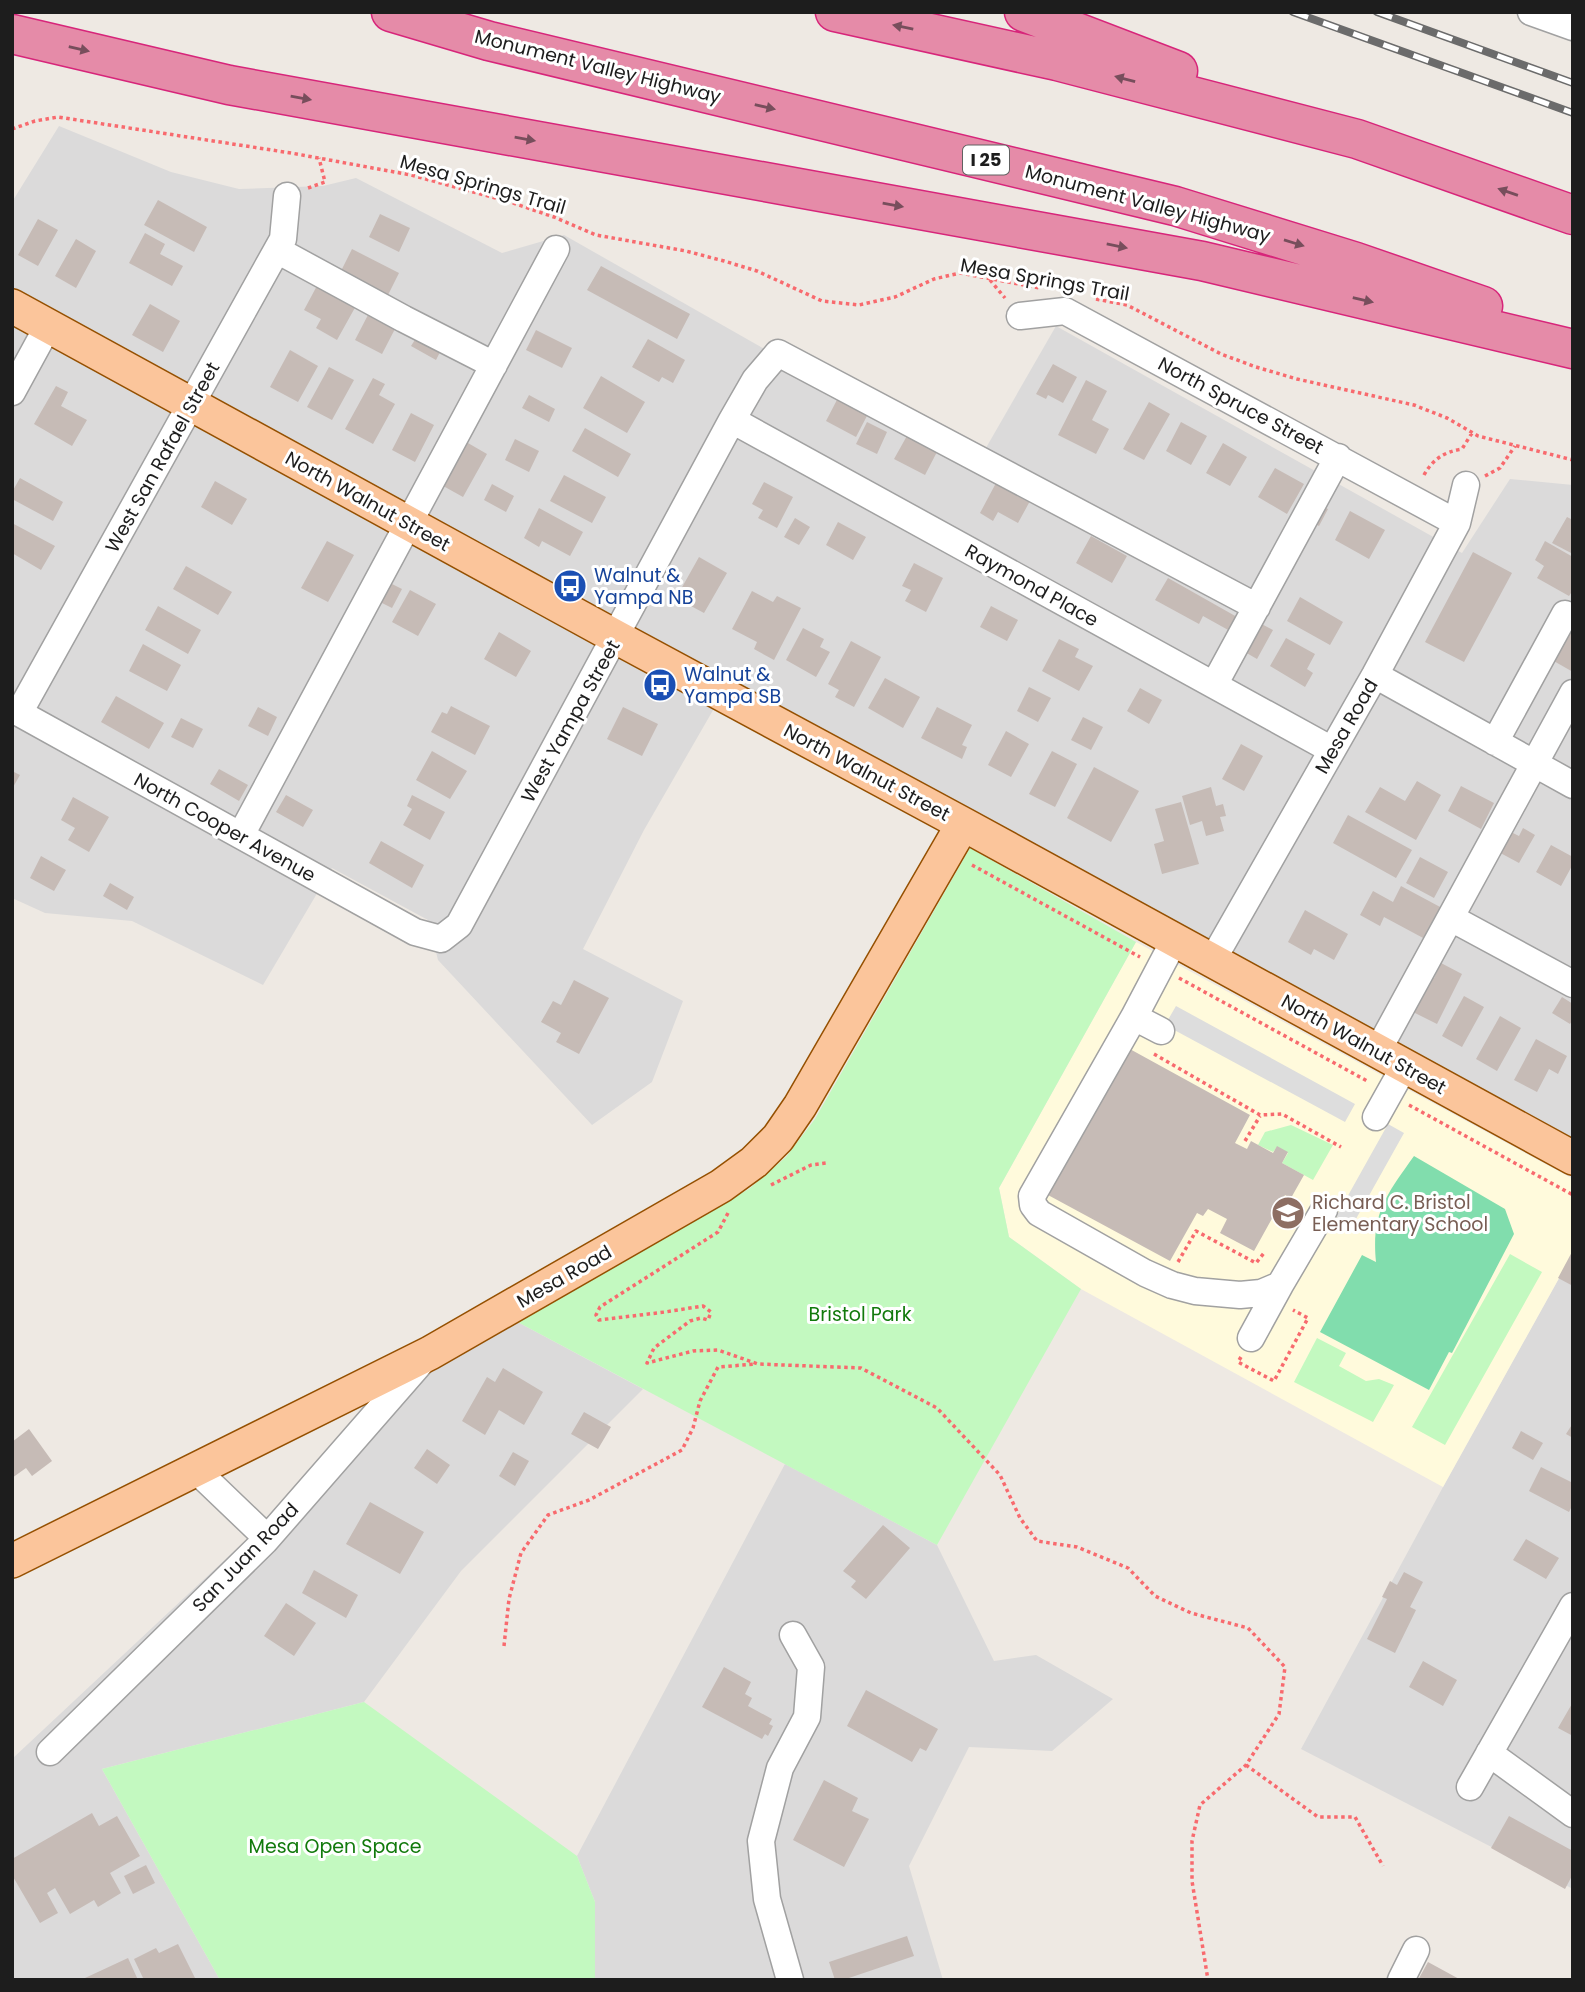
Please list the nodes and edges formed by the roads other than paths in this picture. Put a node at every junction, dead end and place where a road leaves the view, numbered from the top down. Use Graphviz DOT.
graph roads {
  1 [pos="391,12"];
  2 [pos="835,12"];
  3 [pos="1024,12"];
  4 [pos="1531,12"];
  5 [pos="1573,27"];
  6 [pos="12,34"];
  7 [pos="1357,139"];
  8 [pos="287,196"];
  9 [pos="1573,215"];
  10 [pos="556,249"];
  11 [pos="277,250"];
  12 [pos="12,306"];
  13 [pos="1020,316"];
  14 [pos="48,326"];
  15 [pos="1573,337"];
  16 [pos="1573,349"];
  17 [pos="494,365"];
  18 [pos="12,392"];
  19 [pos="191,405"];
  20 [pos="732,420"];
  21 [pos="1338,457"];
  22 [pos="1466,485"];
  23 [pos="409,523"];
  24 [pos="1457,523"];
  25 [pos="1257,607"];
  26 [pos="1565,614"];
  27 [pos="616,637"];
  28 [pos="1375,675"];
  29 [pos="1214,685"];
  30 [pos="1573,693"];
  31 [pos="16,711"];
  32 [pos="1495,742"];
  33 [pos="1332,750"];
  34 [pos="1534,764"];
  35 [pos="1573,785"];
  36 [pos="963,824"];
  37 [pos="241,835"];
  38 [pos="1451,918"];
  39 [pos="441,939"];
  40 [pos="1174,941"];
  41 [pos="1212,961"];
  42 [pos="1573,984"];
  43 [pos="1128,1026"];
  44 [pos="1161,1031"];
  45 [pos="1391,1060"];
  46 [pos="1376,1118"];
  47 [pos="1573,1158"];
  48 [pos="1324,1210"];
  49 [pos="1280,1284"];
  50 [pos="1251,1338"];
  51 [pos="430,1353"];
  52 [pos="196,1470"];
  53 [pos="267,1538"];
  54 [pos="12,1561"];
  55 [pos="1573,1606"];
  56 [pos="793,1634"];
  57 [pos="50,1752"];
  58 [pos="1489,1753"];
  59 [pos="1470,1787"];
  60 [pos="1573,1814"];
  61 [pos="1416,1950"];
  62 [pos="790,1980"];
  63 [pos="1401,1980"];
  1 -- 15 [label="highway, Monument Valley Highway / I 25, one-way"];
  7 -- 2 [label="highway, one-way"];
  3 -- 7 [label="highway"];
  4 -- 5 [label="street"];
  6 -- 16 [label="highway, one-way"];
  9 -- 7 [label="highway, one-way"];
  8 -- 11 [label="street, West San Rafael Street"];
  10 -- 17 [label="street"];
  11 -- 17 [label="street"];
  11 -- 19 [label="street, West San Rafael Street"];
  12 -- 14 [label="main road, North Walnut Street"];
  13 -- 21 [label="street, North Spruce Street"];
  14 -- 18 [label="street"];
  14 -- 19 [label="main road, North Walnut Street"];
  17 -- 23 [label="street"];
  19 -- 23 [label="main road, North Walnut Street"];
  19 -- 31 [label="street, West San Rafael Street"];
  20 -- 25 [label="street, West Yampa Street"];
  20 -- 27 [label="street, West Yampa Street"];
  20 -- 29 [label="street, Raymond Place"];
  21 -- 24 [label="street, North Spruce Street"];
  21 -- 25 [label="street"];
  22 -- 24 [label="street, Mesa Road"];
  23 -- 27 [label="main road, North Walnut Street"];
  23 -- 37 [label="street"];
  24 -- 28 [label="street, Mesa Road"];
  25 -- 29 [label="street"];
  26 -- 32 [label="street"];
  27 -- 36 [label="main road, North Walnut Street"];
  27 -- 39 [label="street, West Yampa Street"];
  28 -- 32 [label="street"];
  28 -- 33 [label="street, Mesa Road"];
  29 -- 33 [label="street, Raymond Place"];
  30 -- 34 [label="street"];
  31 -- 37 [label="street, North Cooper Avenue"];
  32 -- 34 [label="street"];
  33 -- 41 [label="street, Mesa Road"];
  34 -- 35 [label="street"];
  34 -- 38 [label="street"];
  36 -- 40 [label="main road, North Walnut Street"];
  36 -- 51 [label="main road, Mesa Road"];
  37 -- 39 [label="street, North Cooper Avenue"];
  38 -- 42 [label="street"];
  38 -- 45 [label="street"];
  40 -- 41 [label="main road, North Walnut Street"];
  40 -- 43 [label="street"];
  41 -- 45 [label="main road, North Walnut Street"];
  43 -- 44 [label="street"];
  43 -- 49 [label="street"];
  45 -- 46 [label="street"];
  45 -- 47 [label="main road, North Walnut Street"];
  48 -- 49 [label="street"];
  49 -- 50 [label="street"];
  51 -- 52 [label="main road, Mesa Road"];
  51 -- 53 [label="street, San Juan Road"];
  52 -- 53 [label="street"];
  52 -- 54 [label="main road, Mesa Road"];
  53 -- 57 [label="street, San Juan Road"];
  55 -- 58 [label="street"];
  56 -- 62 [label="street"];
  58 -- 59 [label="street"];
  58 -- 60 [label="street"];
  61 -- 63 [label="street"];
}
